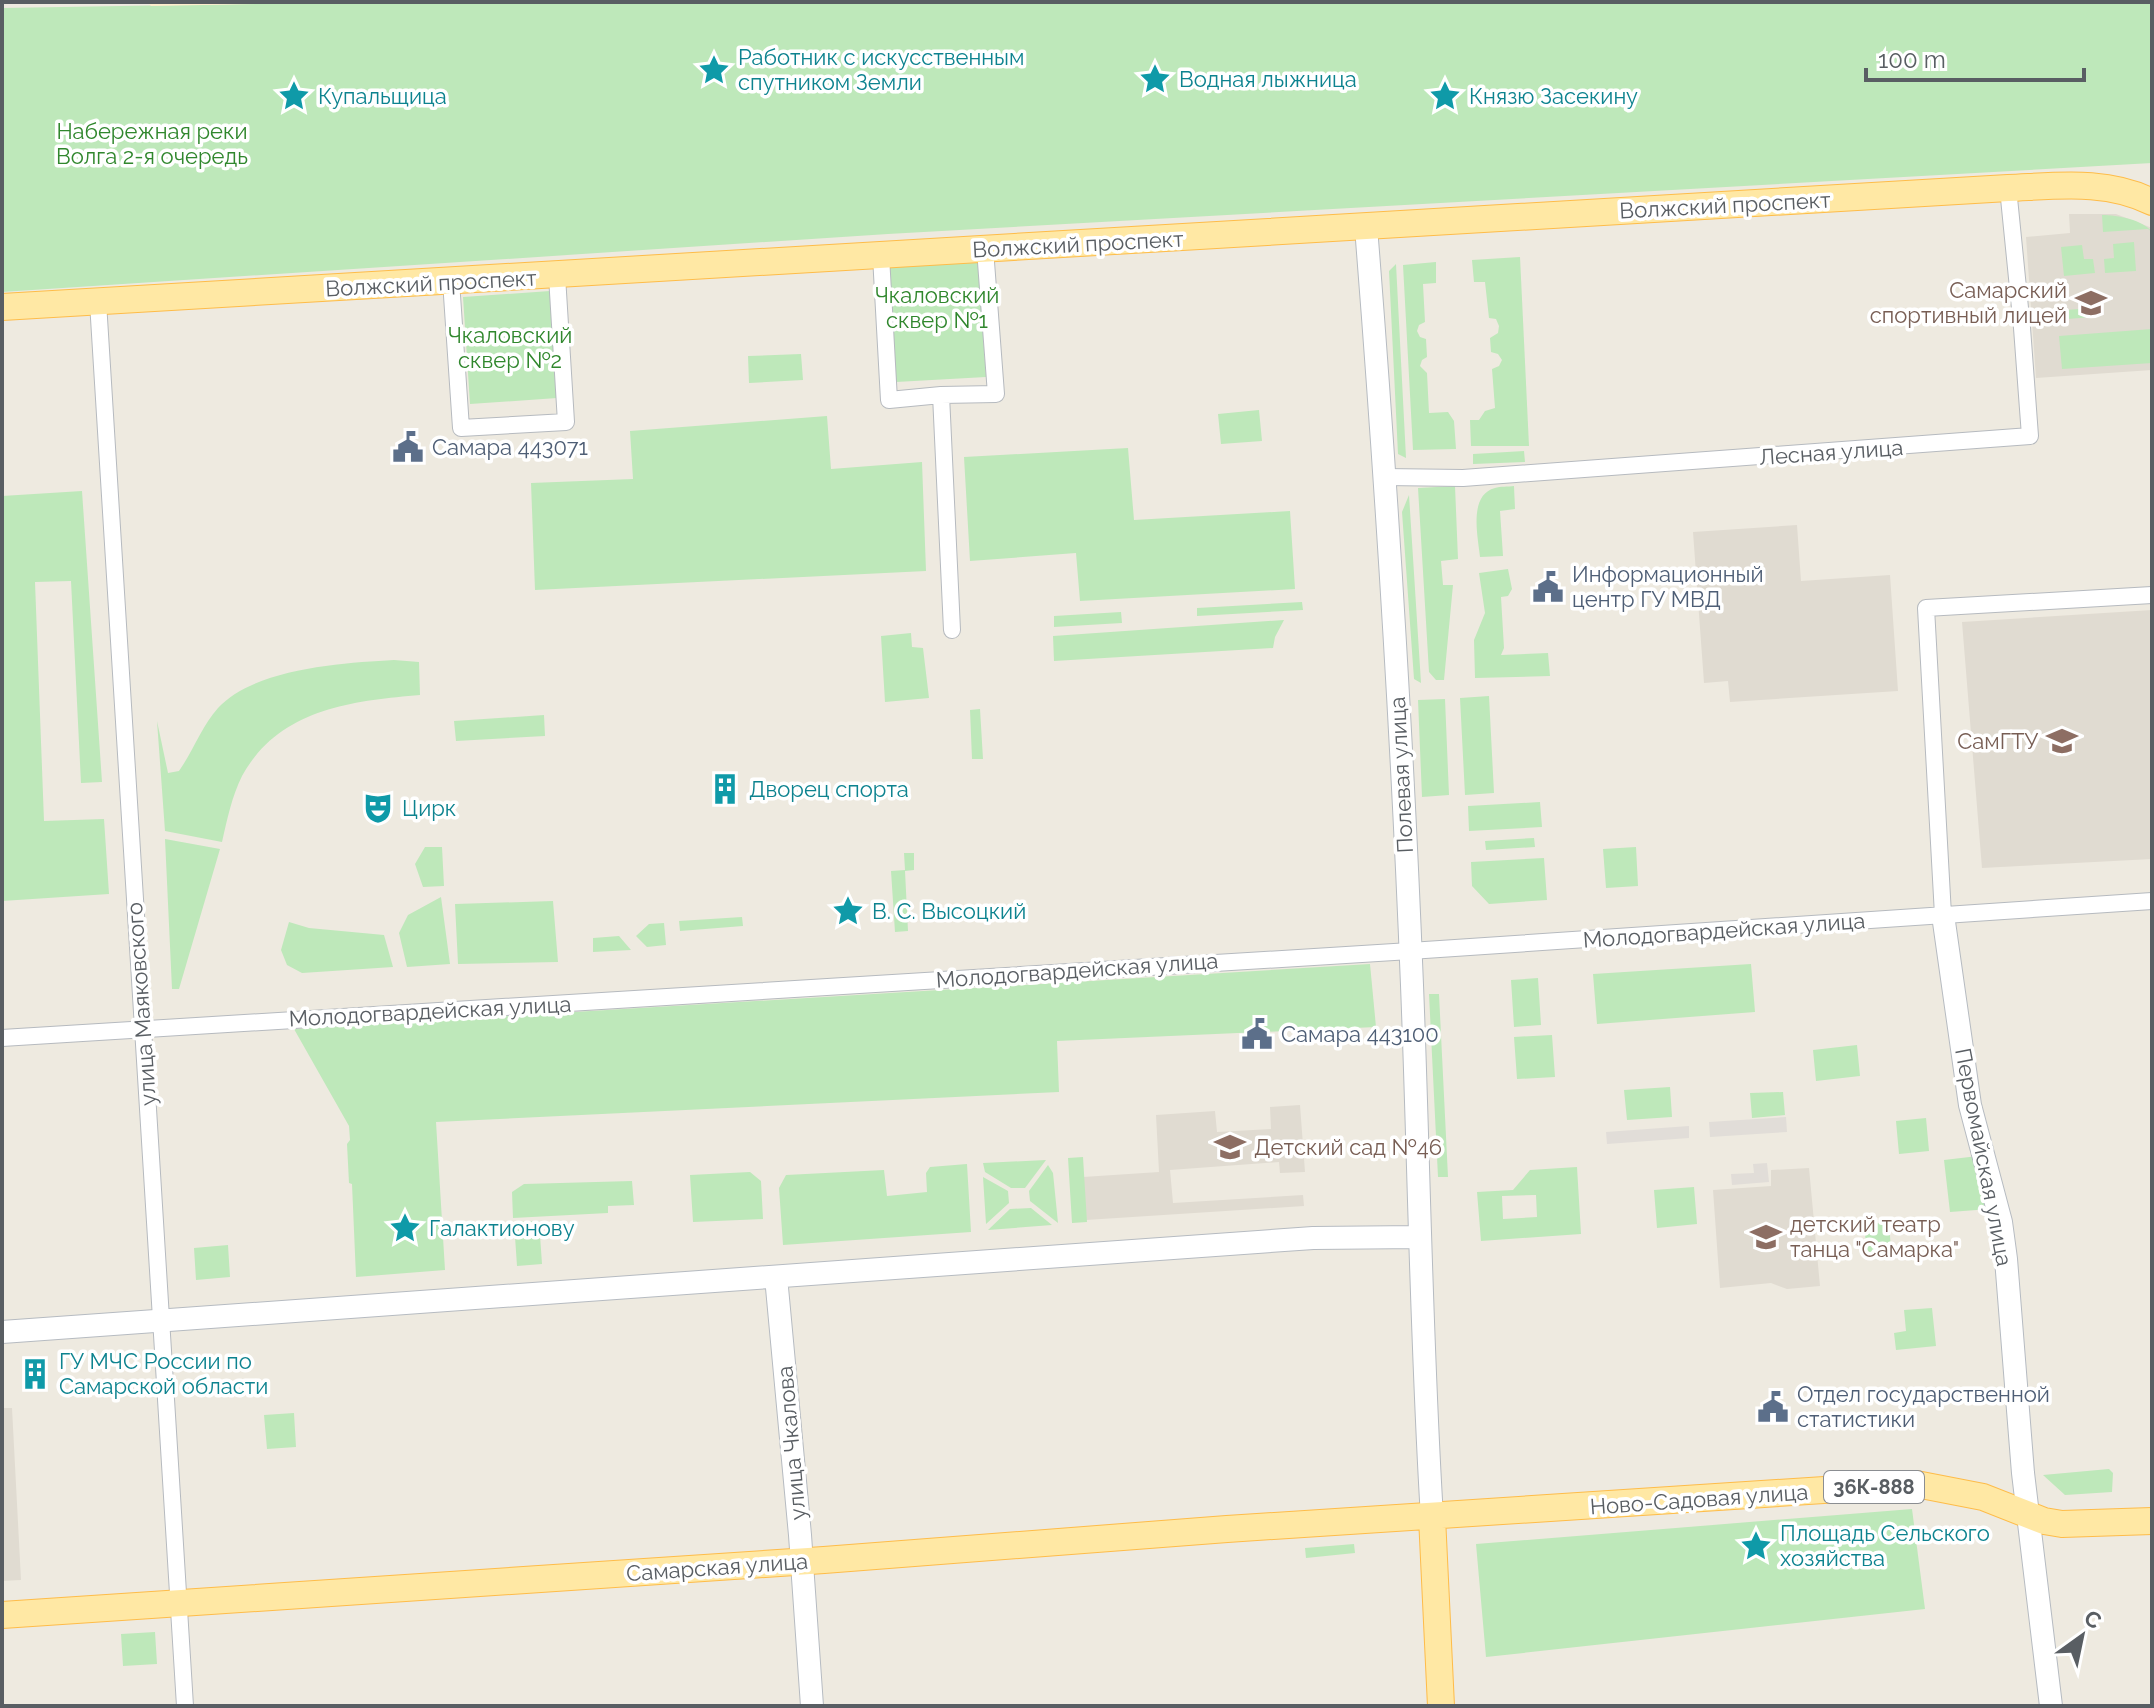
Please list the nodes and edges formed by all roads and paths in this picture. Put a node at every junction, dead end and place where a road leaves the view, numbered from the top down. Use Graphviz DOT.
graph roads {
  1 [pos="2008,188"];
  2 [pos="2152,202"];
  3 [pos="1366,227"];
  4 [pos="985,249"];
  5 [pos="881,256"];
  6 [pos="557,276"];
  7 [pos="451,281"];
  8 [pos="98,302"];
  9 [pos="2,307"];
  10 [pos="941,395"];
  11 [pos="1384,477"];
  12 [pos="2152,595"];
  13 [pos="952,630"];
  14 [pos="2152,901"];
  15 [pos="1943,915"];
  16 [pos="1410,951"];
  17 [pos="143,1029"];
  18 [pos="2,1038"];
  19 [pos="1419,1237"];
  20 [pos="776,1277"];
  21 [pos="161,1321"];
  22 [pos="2,1332"];
  23 [pos="2027,1515"];
  24 [pos="1432,1517"];
  25 [pos="2152,1521"];
  26 [pos="801,1562"];
  27 [pos="178,1604"];
  28 [pos="2,1615"];
  29 [pos="185,1706"];
  30 [pos="812,1706"];
  31 [pos="1441,1706"];
  32 [pos="2051,1706"];
  1 -- 2 [label="main road, Волжский проспект"];
  1 -- 3 [label="main road, Волжский проспект"];
  1 -- 11 [label="street, Лесная улица"];
  3 -- 4 [label="main road, Волжский проспект"];
  3 -- 11 [label="street, Полевая улица"];
  4 -- 5 [label="main road, Волжский проспект"];
  4 -- 10 [label="street"];
  5 -- 6 [label="main road, Волжский проспект"];
  5 -- 10 [label="street"];
  6 -- 7 [label="main road, Волжский проспект"];
  6 -- 7 [label="street"];
  7 -- 8 [label="main road, Волжский проспект"];
  8 -- 9 [label="main road, Волжский проспект"];
  8 -- 17 [label="street, улица Маяковского"];
  10 -- 13 [label="street"];
  11 -- 16 [label="street, Полевая улица"];
  12 -- 15 [label="street, Первомайская улица"];
  14 -- 15 [label="street, Молодогвардейская улица"];
  15 -- 16 [label="street, Молодогвардейская улица"];
  15 -- 23 [label="street, Первомайская улица"];
  16 -- 17 [label="street, Молодогвардейская улица"];
  16 -- 19 [label="street, Полевая улица"];
  17 -- 18 [label="street, Молодогвардейская улица"];
  17 -- 21 [label="street, улица Маяковского"];
  19 -- 20 [label="street"];
  19 -- 24 [label="street, Полевая улица"];
  20 -- 21 [label="street"];
  20 -- 26 [label="street, улица Чкалова"];
  21 -- 22 [label="street"];
  21 -- 27 [label="street, улица Маяковского"];
  23 -- 24 [label="main road, Ново-Садовая улица / 36К-888"];
  23 -- 25 [label="main road, Ново-Садовая улица / 36К-888"];
  23 -- 32 [label="street, Первомайская улица"];
  24 -- 26 [label="main road, Самарская улица"];
  24 -- 31 [label="main road"];
  26 -- 27 [label="main road, Самарская улица"];
  26 -- 30 [label="street, улица Чкалова"];
  27 -- 28 [label="main road, Самарская улица"];
  27 -- 29 [label="street, улица Маяковского"];
}
